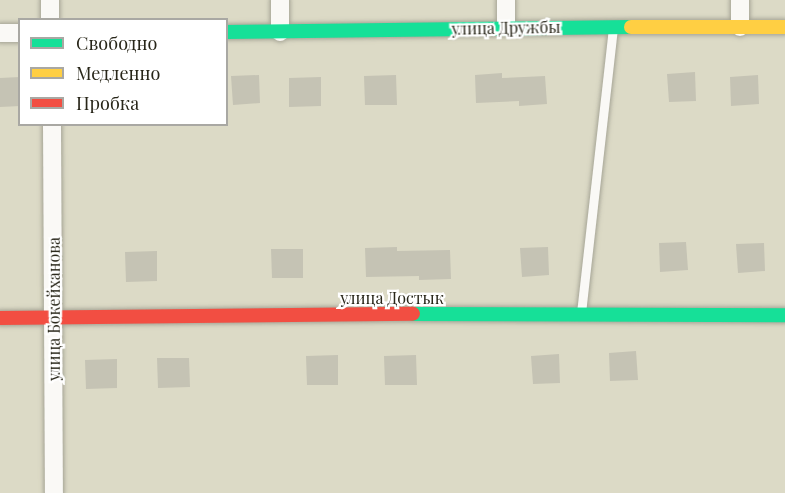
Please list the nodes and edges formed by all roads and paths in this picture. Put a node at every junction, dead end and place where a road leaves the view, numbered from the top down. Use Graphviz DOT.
graph roads {
  1 [pos="50,0"];
  2 [pos="280,0"];
  3 [pos="506,0"];
  4 [pos="740,0"];
  5 [pos="51,18"];
  6 [pos="506,27"];
  7 [pos="613,27"];
  8 [pos="740,27"];
  9 [pos="785,27"];
  10 [pos="228,32"];
  11 [pos="280,32"];
  12 [pos="0,33"];
  13 [pos="18,33"];
  14 [pos="52,126"];
  15 [pos="581,313"];
  16 [pos="785,315"];
  17 [pos="55,317"];
  18 [pos="0,318"];
  19 [pos="54,493"];
  1 -- 5 [label="street"];
  2 -- 11 [label="street"];
  3 -- 6 [label="street"];
  4 -- 8 [label="street"];
  6 -- 7 [label="street, улица Дружбы"];
  6 -- 11 [label="street, улица Дружбы"];
  7 -- 8 [label="street, улица Дружбы"];
  7 -- 15 [label="lane"];
  8 -- 9 [label="street, улица Дружбы"];
  10 -- 11 [label="street, улица Дружбы"];
  12 -- 13 [label="street"];
  14 -- 17 [label="street, улица Бокейханова"];
  15 -- 16 [label="street, улица Достык"];
  15 -- 17 [label="street, улица Достык"];
  17 -- 18 [label="street, улица Достык"];
  17 -- 19 [label="street, улица Бокейханова"];
}
